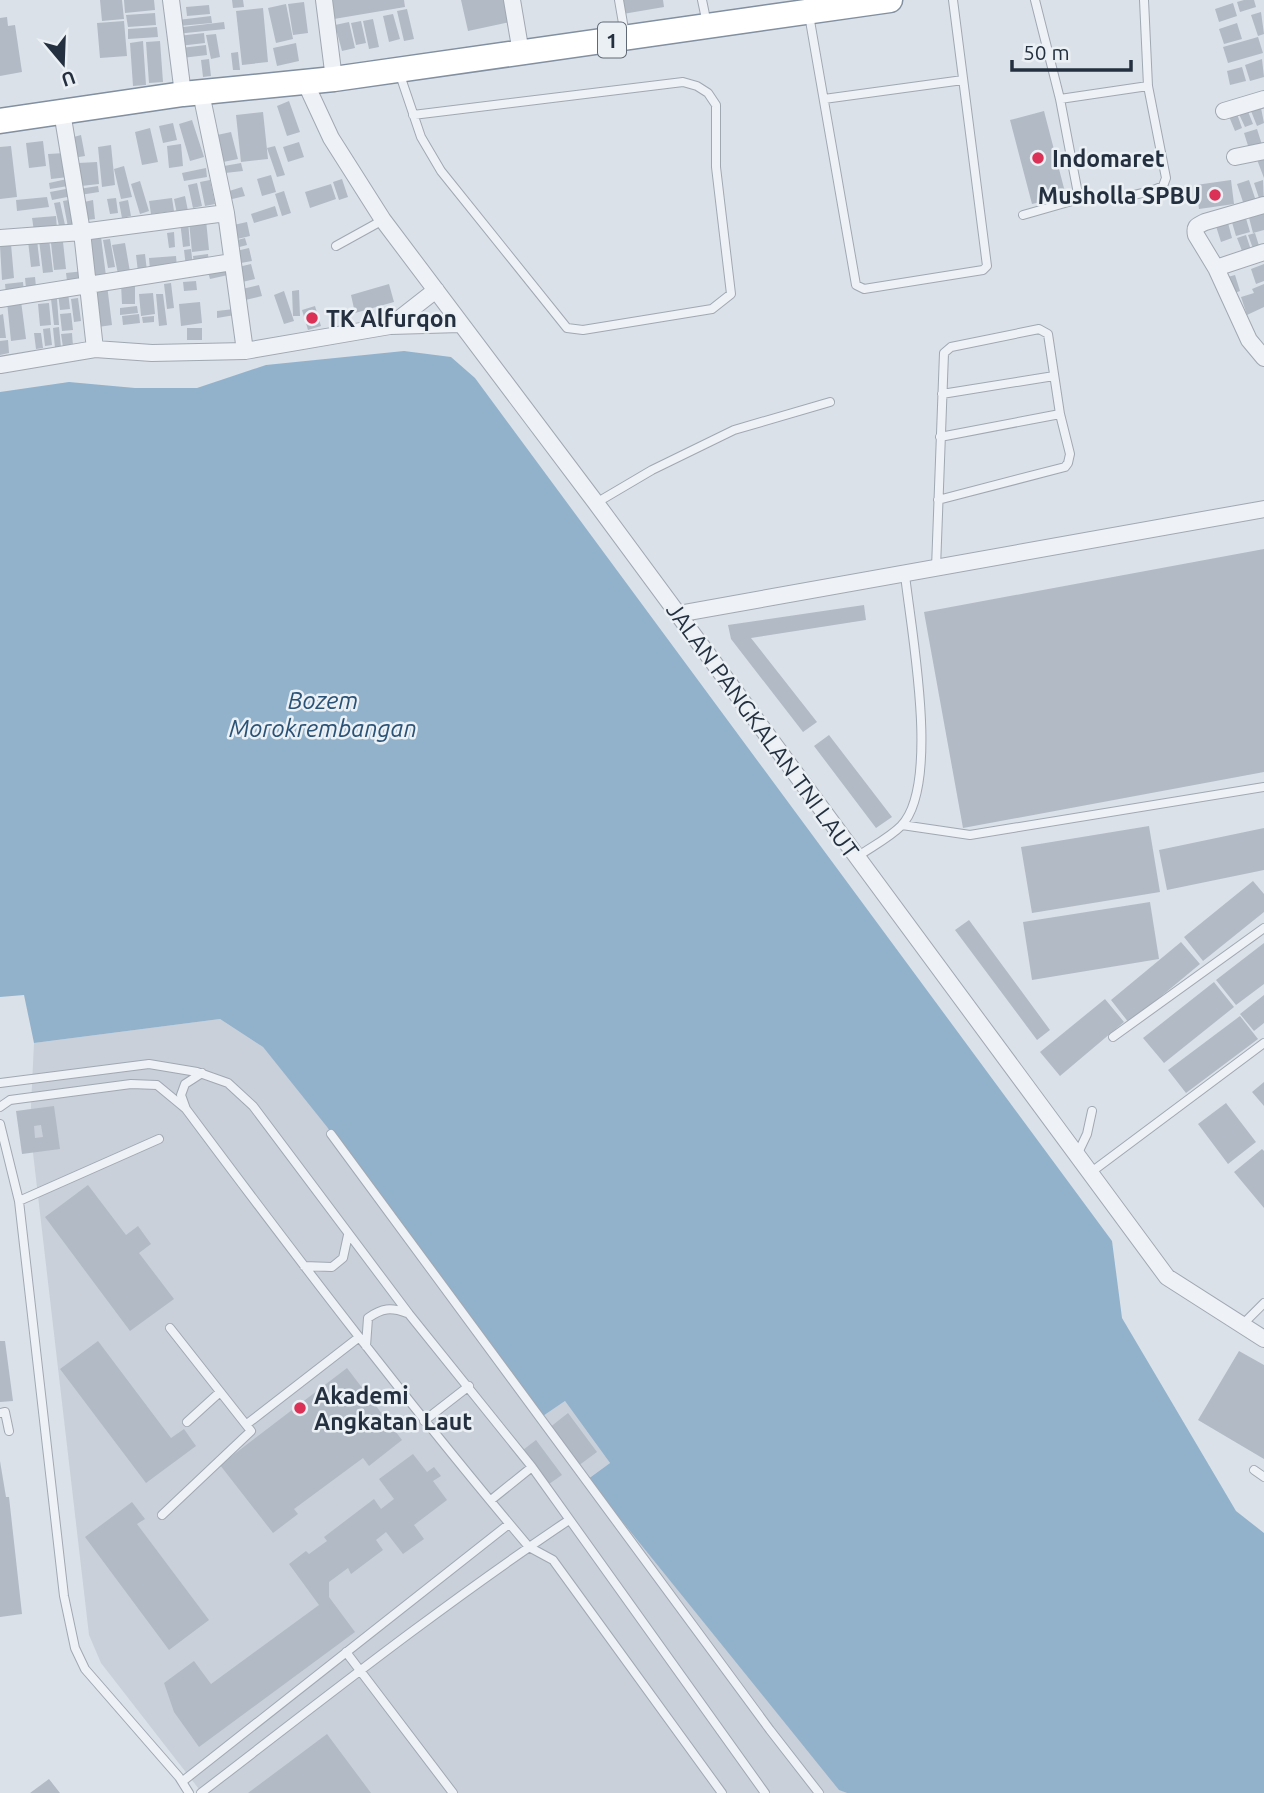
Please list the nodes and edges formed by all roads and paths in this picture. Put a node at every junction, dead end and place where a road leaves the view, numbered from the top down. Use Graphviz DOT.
graph roads {
  1 [pos="171,0"];
  2 [pos="324,0"];
  3 [pos="512,0"];
  4 [pos="619,0"];
  5 [pos="702,0"];
  6 [pos="890,0"];
  7 [pos="953,0"];
  8 [pos="1035,0"];
  9 [pos="1144,0"];
  10 [pos="815,7"];
  11 [pos="708,27"];
  12 [pos="625,38"];
  13 [pos="521,53"];
  14 [pos="398,70"];
  15 [pos="334,79"];
  16 [pos="963,80"];
  17 [pos="305,82"];
  18 [pos="1148,86"];
  19 [pos="192,94"];
  20 [pos="824,99"];
  21 [pos="1060,99"];
  22 [pos="1264,99"];
  23 [pos="1224,110"];
  24 [pos="62,112"];
  25 [pos="414,115"];
  26 [pos="0,121"];
  27 [pos="1264,151"];
  28 [pos="1235,157"];
  29 [pos="1079,199"];
  30 [pos="1264,205"];
  31 [pos="226,213"];
  32 [pos="1023,215"];
  33 [pos="383,220"];
  34 [pos="82,232"];
  35 [pos="0,238"];
  36 [pos="336,246"];
  37 [pos="1264,252"];
  38 [pos="232,262"];
  39 [pos="1216,268"];
  40 [pos="89,284"];
  41 [pos="436,290"];
  42 [pos="0,299"];
  43 [pos="461,324"];
  44 [pos="390,326"];
  45 [pos="95,349"];
  46 [pos="245,351"];
  47 [pos="1264,358"];
  48 [pos="0,365"];
  49 [pos="1054,376"];
  50 [pos="942,394"];
  51 [pos="830,402"];
  52 [pos="1060,414"];
  53 [pos="940,437"];
  54 [pos="938,499"];
  55 [pos="596,503"];
  56 [pos="1264,509"];
  57 [pos="936,568"];
  58 [pos="905,575"];
  59 [pos="678,614"];
  60 [pos="1264,787"];
  61 [pos="902,825"];
  62 [pos="857,857"];
  63 [pos="1264,928"];
  64 [pos="1113,1037"];
  65 [pos="1264,1043"];
  66 [pos="203,1073"];
  67 [pos="3,1083"];
  68 [pos="10,1100"];
  69 [pos="0,1107"];
  70 [pos="186,1109"];
  71 [pos="1092,1111"];
  72 [pos="0,1124"];
  73 [pos="331,1134"];
  74 [pos="159,1139"];
  75 [pos="1077,1155"];
  76 [pos="1090,1173"];
  77 [pos="19,1201"];
  78 [pos="348,1235"];
  79 [pos="304,1266"];
  80 [pos="1264,1303"];
  81 [pos="409,1314"];
  82 [pos="1242,1325"];
  83 [pos="170,1328"];
  84 [pos="358,1338"];
  85 [pos="1264,1339"];
  86 [pos="366,1346"];
  87 [pos="469,1386"];
  88 [pos="220,1392"];
  89 [pos="0,1413"];
  90 [pos="187,1422"];
  91 [pos="424,1422"];
  92 [pos="247,1424"];
  93 [pos="9,1430"];
  94 [pos="531,1467"];
  95 [pos="1254,1470"];
  96 [pos="1264,1477"];
  97 [pos="491,1500"];
  98 [pos="162,1515"];
  99 [pos="569,1520"];
  100 [pos="509,1524"];
  101 [pos="529,1547"];
  102 [pos="346,1652"];
  103 [pos="361,1671"];
  104 [pos="183,1781"];
  105 [pos="189,1793"];
  106 [pos="201,1793"];
  107 [pos="453,1793"];
  108 [pos="722,1793"];
  109 [pos="765,1793"];
  110 [pos="819,1793"];
  1 -- 19 [label="street"];
  2 -- 15 [label="street"];
  3 -- 13 [label="street"];
  4 -- 12 [label="lane"];
  5 -- 11 [label="lane"];
  6 -- 10 [label="highway, 1"];
  7 -- 16 [label="lane"];
  8 -- 21 [label="lane"];
  9 -- 18 [label="lane"];
  10 -- 11 [label="highway, 1"];
  10 -- 20 [label="lane"];
  11 -- 12 [label="highway, 1"];
  12 -- 13 [label="highway, 1"];
  13 -- 14 [label="highway, 1"];
  14 -- 15 [label="highway, 1"];
  14 -- 25 [label="lane"];
  15 -- 17 [label="highway, 1"];
  16 -- 20 [label="lane"];
  16 -- 20 [label="lane"];
  17 -- 19 [label="highway, 1"];
  17 -- 33 [label="street, JALAN PANGKALAN TNI LAUT"];
  18 -- 21 [label="lane"];
  18 -- 29 [label="lane"];
  19 -- 24 [label="highway, 1"];
  19 -- 31 [label="street"];
  21 -- 29 [label="lane"];
  22 -- 23 [label="street"];
  24 -- 26 [label="highway, 1"];
  24 -- 34 [label="street"];
  25 -- 25 [label="lane"];
  27 -- 28 [label="street"];
  29 -- 32 [label="lane"];
  30 -- 39 [label="street"];
  31 -- 34 [label="street"];
  31 -- 38 [label="street"];
  33 -- 36 [label="lane"];
  33 -- 41 [label="street, JALAN PANGKALAN TNI LAUT"];
  34 -- 35 [label="street"];
  34 -- 40 [label="street"];
  37 -- 39 [label="street"];
  38 -- 40 [label="street"];
  38 -- 46 [label="street"];
  39 -- 47 [label="street"];
  40 -- 42 [label="street"];
  40 -- 45 [label="street"];
  41 -- 43 [label="street, JALAN PANGKALAN TNI LAUT"];
  41 -- 44 [label="street"];
  43 -- 44 [label="street"];
  43 -- 55 [label="street, JALAN PANGKALAN TNI LAUT"];
  44 -- 46 [label="street"];
  45 -- 46 [label="street"];
  45 -- 48 [label="street"];
  49 -- 50 [label="lane"];
  49 -- 50 [label="lane"];
  49 -- 52 [label="lane"];
  50 -- 53 [label="lane"];
  51 -- 55 [label="lane"];
  52 -- 53 [label="lane"];
  52 -- 54 [label="lane"];
  53 -- 54 [label="lane"];
  54 -- 57 [label="lane"];
  55 -- 59 [label="street, JALAN PANGKALAN TNI LAUT"];
  56 -- 57 [label="street"];
  57 -- 58 [label="street"];
  58 -- 59 [label="street"];
  58 -- 61 [label="lane"];
  59 -- 62 [label="street, JALAN PANGKALAN TNI LAUT"];
  60 -- 61 [label="lane"];
  61 -- 62 [label="lane"];
  62 -- 75 [label="street, JALAN PANGKALAN TNI LAUT"];
  63 -- 64 [label="lane"];
  65 -- 76 [label="lane"];
  66 -- 67 [label="lane"];
  66 -- 70 [label="lane"];
  66 -- 78 [label="lane"];
  67 -- 68 [label="lane"];
  68 -- 69 [label="lane"];
  68 -- 70 [label="lane"];
  70 -- 79 [label="lane"];
  71 -- 75 [label="lane"];
  72 -- 77 [label="lane"];
  73 -- 110 [label="lane"];
  74 -- 77 [label="lane"];
  75 -- 76 [label="street, JALAN PANGKALAN TNI LAUT"];
  76 -- 82 [label="street, JALAN PANGKALAN TNI LAUT"];
  77 -- 104 [label="lane"];
  78 -- 79 [label="lane"];
  78 -- 81 [label="lane"];
  79 -- 84 [label="lane"];
  80 -- 82 [label="lane"];
  81 -- 86 [label="lane"];
  81 -- 87 [label="lane"];
  82 -- 85 [label="street, JALAN PANGKALAN TNI LAUT"];
  83 -- 88 [label="lane"];
  84 -- 86 [label="lane"];
  84 -- 92 [label="lane"];
  86 -- 91 [label="lane"];
  87 -- 91 [label="lane"];
  87 -- 94 [label="lane"];
  88 -- 90 [label="lane"];
  88 -- 92 [label="lane"];
  89 -- 93 [label="lane"];
  91 -- 97 [label="lane"];
  92 -- 98 [label="lane"];
  94 -- 97 [label="lane"];
  94 -- 99 [label="lane"];
  95 -- 96 [label="lane"];
  97 -- 100 [label="lane"];
  99 -- 101 [label="lane"];
  99 -- 109 [label="lane"];
  100 -- 101 [label="lane"];
  100 -- 102 [label="lane"];
  101 -- 103 [label="lane"];
  101 -- 108 [label="lane"];
  102 -- 103 [label="lane"];
  102 -- 104 [label="lane"];
  103 -- 106 [label="lane"];
  103 -- 107 [label="lane"];
  104 -- 105 [label="lane"];
}
